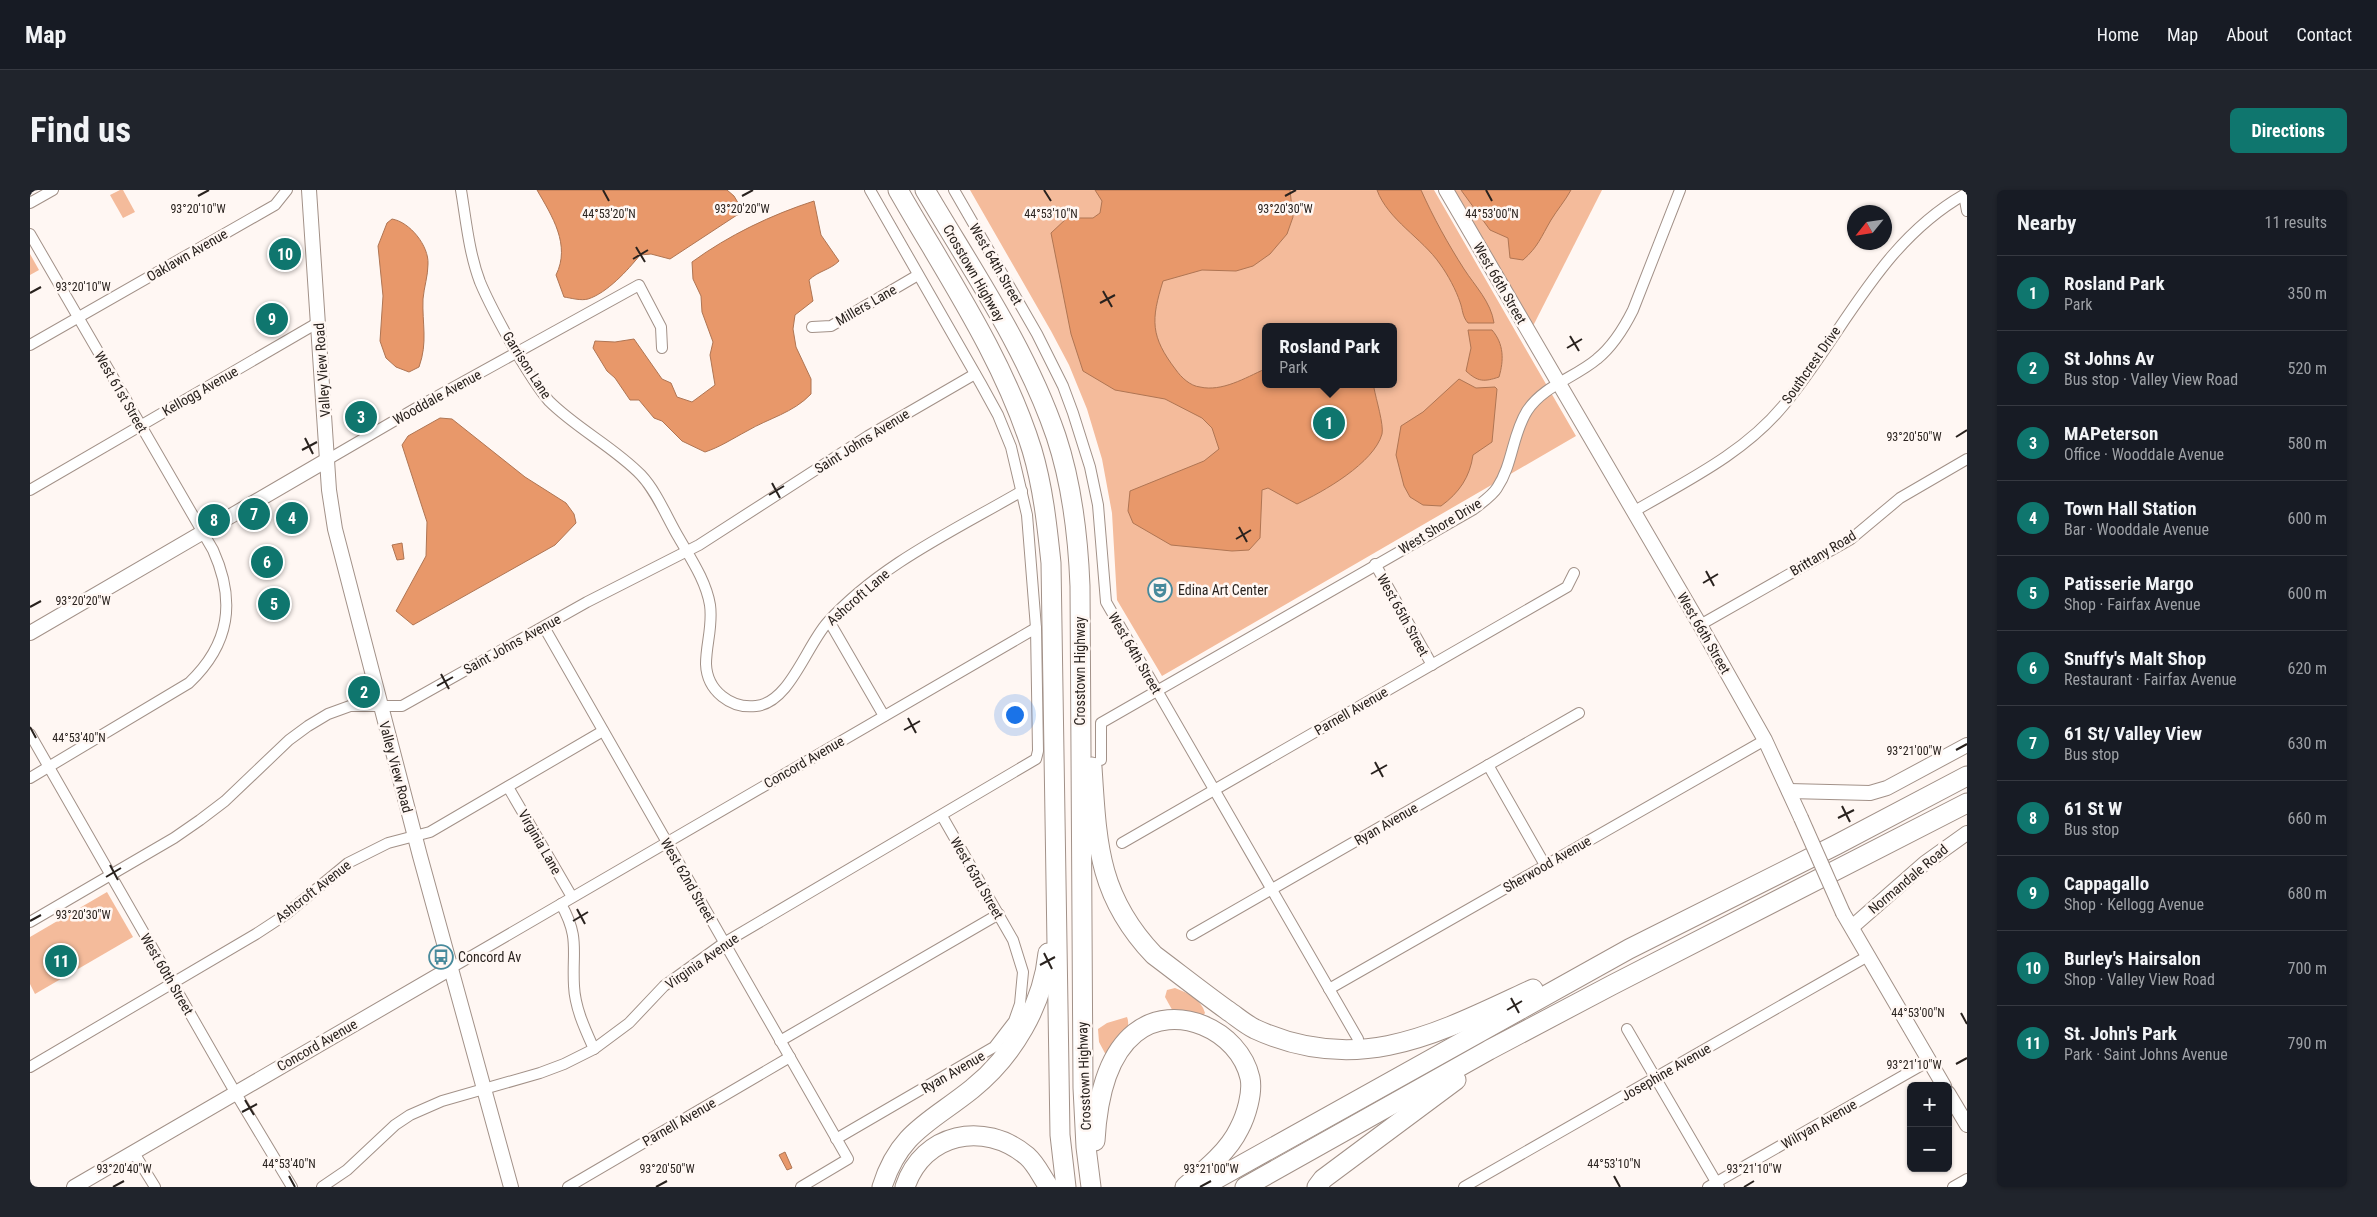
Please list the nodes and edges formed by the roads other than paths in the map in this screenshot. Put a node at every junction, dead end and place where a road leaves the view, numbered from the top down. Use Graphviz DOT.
graph roads {
  1 [pos="53,190"];
  2 [pos="287,190"];
  3 [pos="308,190"];
  4 [pos="461,190"];
  5 [pos="870,190"];
  6 [pos="898,190"];
  7 [pos="926,190"];
  8 [pos="954,190"];
  9 [pos="1446,190"];
  10 [pos="1680,190"];
  11 [pos="1965,194"];
  12 [pos="30,203"];
  13 [pos="1967,212"];
  14 [pos="30,234"];
  15 [pos="918,276"];
  16 [pos="78,318"];
  17 [pos="319,322"];
  18 [pos="812,327"];
  19 [pos="30,346"];
  20 [pos="662,348"];
  21 [pos="517,353"];
  22 [pos="975,374"];
  23 [pos="1558,384"];
  24 [pos="141,426"];
  25 [pos="327,460"];
  26 [pos="1967,460"];
  27 [pos="30,490"];
  28 [pos="1022,490"];
  29 [pos="1632,512"];
  30 [pos="203,533"];
  31 [pos="687,551"];
  32 [pos="1375,564"];
  33 [pos="1574,573"];
  34 [pos="829,621"];
  35 [pos="1700,625"];
  36 [pos="1080,626"];
  37 [pos="544,627"];
  38 [pos="1036,628"];
  39 [pos="30,633"];
  40 [pos="1432,665"];
  41 [pos="1157,691"];
  42 [pos="380,706"];
  43 [pos="1579,713"];
  44 [pos="884,716"];
  45 [pos="603,732"];
  46 [pos="30,734"];
  47 [pos="1765,740"];
  48 [pos="1967,745"];
  49 [pos="1101,760"];
  50 [pos="1488,765"];
  51 [pos="49,767"];
  52 [pos="1967,776"];
  53 [pos="30,778"];
  54 [pos="508,787"];
  55 [pos="1215,790"];
  56 [pos="1789,791"];
  57 [pos="1967,803"];
  58 [pos="942,816"];
  59 [pos="1967,832"];
  60 [pos="414,836"];
  61 [pos="666,842"];
  62 [pos="1122,843"];
  63 [pos="1545,865"];
  64 [pos="111,875"];
  65 [pos="1272,889"];
  66 [pos="572,897"];
  67 [pos="560,904"];
  68 [pos="1056,908"];
  69 [pos="999,914"];
  70 [pos="30,922"];
  71 [pos="1852,927"];
  72 [pos="1192,935"];
  73 [pos="1013,940"];
  74 [pos="724,943"];
  75 [pos="1629,949"];
  76 [pos="1868,956"];
  77 [pos="451,968"];
  78 [pos="173,984"];
  79 [pos="1330,989"];
  80 [pos="1627,1029"];
  81 [pos="1358,1039"];
  82 [pos="780,1041"];
  83 [pos="594,1049"];
  84 [pos="1489,1050"];
  85 [pos="790,1058"];
  86 [pos="1929,1061"];
  87 [pos="30,1067"];
  88 [pos="1655,1078"];
  89 [pos="1942,1082"];
  90 [pos="484,1089"];
  91 [pos="235,1092"];
  92 [pos="1952,1100"];
  93 [pos="1967,1125"];
  94 [pos="836,1139"];
  95 [pos="134,1153"];
  96 [pos="1967,1179"];
  97 [pos="1714,1185"];
  98 [pos="74,1187"];
  99 [pos="155,1187"];
  100 [pos="292,1187"];
  101 [pos="322,1187"];
  102 [pos="511,1187"];
  103 [pos="568,1187"];
  104 [pos="800,1187"];
  105 [pos="882,1187"];
  106 [pos="905,1187"];
  107 [pos="1049,1187"];
  108 [pos="1066,1187"];
  109 [pos="1092,1187"];
  110 [pos="1185,1187"];
  111 [pos="1202,1187"];
  112 [pos="1245,1187"];
  113 [pos="1316,1187"];
  114 [pos="1464,1187"];
  115 [pos="1953,1187"];
  1 -- 12 [label="street"];
  2 -- 16 [label="street, Oaklawn Avenue"];
  3 -- 17 [label="street, Valley View Road"];
  4 -- 21 [label="street, Garrison Lane"];
  5 -- 15 [label="street"];
  6 -- 68 [label="highway, Crosstown Highway"];
  7 -- 36 [label="highway, Crosstown Highway"];
  8 -- 41 [label="street, West 64th Street"];
  9 -- 23 [label="street, West 66th Street"];
  10 -- 23 [label="street, West Shore Drive"];
  11 -- 13 [label="street"];
  11 -- 29 [label="street, Southcrest Drive"];
  14 -- 16 [label="street, West 61st Street"];
  15 -- 18 [label="street, Millers Lane"];
  15 -- 22 [label="street"];
  16 -- 19 [label="street, Oaklawn Avenue"];
  16 -- 24 [label="street, West 61st Street"];
  17 -- 24 [label="street, Kellogg Avenue"];
  17 -- 25 [label="street, Valley View Road"];
  20 -- 21 [label="street, Wooddale Avenue"];
  21 -- 25 [label="street, Wooddale Avenue"];
  21 -- 31 [label="street, Garrison Lane"];
  22 -- 28 [label="street"];
  22 -- 31 [label="street, Saint Johns Avenue"];
  23 -- 29 [label="street, West 66th Street"];
  23 -- 32 [label="street, West Shore Drive"];
  24 -- 27 [label="street, Kellogg Avenue"];
  24 -- 30 [label="street, West 61st Street"];
  25 -- 30 [label="street, Wooddale Avenue"];
  25 -- 42 [label="street, Valley View Road"];
  26 -- 35 [label="street, Brittany Road"];
  28 -- 34 [label="street, Ashcroft Lane"];
  28 -- 38 [label="street"];
  29 -- 35 [label="street, West 66th Street"];
  30 -- 39 [label="street, Wooddale Avenue"];
  30 -- 51 [label="street, West 61st Street"];
  31 -- 34 [label="street, Ashcroft Lane"];
  31 -- 37 [label="street, Saint Johns Avenue"];
  32 -- 40 [label="street, West 65th Street"];
  32 -- 41 [label="street, West Shore Drive"];
  33 -- 40 [label="street, Parnell Avenue"];
  34 -- 44 [label="street"];
  35 -- 47 [label="street, West 66th Street"];
  36 -- 75 [label="highway"];
  36 -- 109 [label="highway, Crosstown Highway"];
  37 -- 42 [label="street, Saint Johns Avenue"];
  37 -- 45 [label="street, West 62nd Street"];
  38 -- 44 [label="street, Concord Avenue"];
  38 -- 58 [label="street, Virginia Avenue"];
  40 -- 55 [label="street, Parnell Avenue"];
  41 -- 49 [label="street, West Shore Drive"];
  41 -- 55 [label="street, West 64th Street"];
  42 -- 60 [label="street, Valley View Road"];
  42 -- 64 [label="street, Saint Johns Avenue"];
  43 -- 50 [label="street, Ryan Avenue"];
  44 -- 61 [label="street, Concord Avenue"];
  45 -- 54 [label="street, Ashcroft Avenue"];
  45 -- 61 [label="street, West 62nd Street"];
  46 -- 51 [label="street, West 60th Street"];
  47 -- 56 [label="street, West 66th Street"];
  47 -- 63 [label="street, Sherwood Avenue"];
  48 -- 56 [label="street"];
  50 -- 63 [label="street"];
  50 -- 65 [label="street, Ryan Avenue"];
  51 -- 53 [label="street, West 61st Street"];
  51 -- 64 [label="street, West 60th Street"];
  52 -- 75 [label="highway"];
  54 -- 60 [label="street, Ashcroft Avenue"];
  54 -- 66 [label="street, Virginia Lane"];
  55 -- 62 [label="street, Parnell Avenue"];
  55 -- 65 [label="street, West 64th Street"];
  56 -- 71 [label="street, West 66th Street, bridge"];
  57 -- 84 [label="highway"];
  58 -- 69 [label="street, West 63rd Street"];
  58 -- 74 [label="street, Virginia Avenue"];
  59 -- 71 [label="street, Normandale Road"];
  60 -- 77 [label="street, Valley View Road"];
  60 -- 78 [label="street, Ashcroft Avenue"];
  61 -- 66 [label="street, Concord Avenue"];
  61 -- 74 [label="street, West 62nd Street"];
  63 -- 79 [label="street, Sherwood Avenue"];
  64 -- 70 [label="street, Saint Johns Avenue"];
  64 -- 78 [label="street, West 60th Street"];
  65 -- 72 [label="street, Ryan Avenue"];
  65 -- 79 [label="street, West 64th Street"];
  66 -- 67 [label="street, Concord Avenue"];
  67 -- 77 [label="street, Concord Avenue"];
  67 -- 83 [label="street"];
  68 -- 105 [label="highway"];
  68 -- 108 [label="highway, Crosstown Highway"];
  69 -- 73 [label="street, West 63rd Street"];
  69 -- 82 [label="street"];
  71 -- 76 [label="street, West 66th Street"];
  73 -- 94 [label="street, Ryan Avenue"];
  74 -- 82 [label="street, West 62nd Street"];
  74 -- 83 [label="street, Virginia Avenue"];
  75 -- 111 [label="highway"];
  76 -- 86 [label="street, West 66th Street"];
  76 -- 88 [label="street, Josephine Avenue"];
  77 -- 90 [label="street, Valley View Road"];
  77 -- 91 [label="street, Concord Avenue"];
  78 -- 87 [label="street, Ashcroft Avenue"];
  78 -- 91 [label="street, West 60th Street"];
  79 -- 81 [label="street, West 64th Street"];
  80 -- 88 [label="street"];
  82 -- 85 [label="street, West 62nd Street"];
  83 -- 90 [label="street, Virginia Avenue"];
  84 -- 112 [label="highway"];
  84 -- 113 [label="highway"];
  85 -- 94 [label="street, West 62nd Street"];
  85 -- 103 [label="street, Parnell Avenue"];
  86 -- 89 [label="street, West 66th Street"];
  86 -- 97 [label="street, Wilryan Avenue"];
  88 -- 97 [label="street"];
  88 -- 114 [label="street, Josephine Avenue"];
  90 -- 101 [label="street, Virginia Avenue"];
  90 -- 102 [label="street, Valley View Road"];
  91 -- 95 [label="street, Concord Avenue"];
  91 -- 100 [label="street, West 60th Street"];
  92 -- 93 [label="street"];
  94 -- 104 [label="street, West 62nd Street"];
  95 -- 98 [label="street, Concord Avenue"];
  95 -- 99 [label="street"];
  96 -- 115 [label="street"];
  106 -- 107 [label="highway"];
  109 -- 110 [label="highway"];
}
